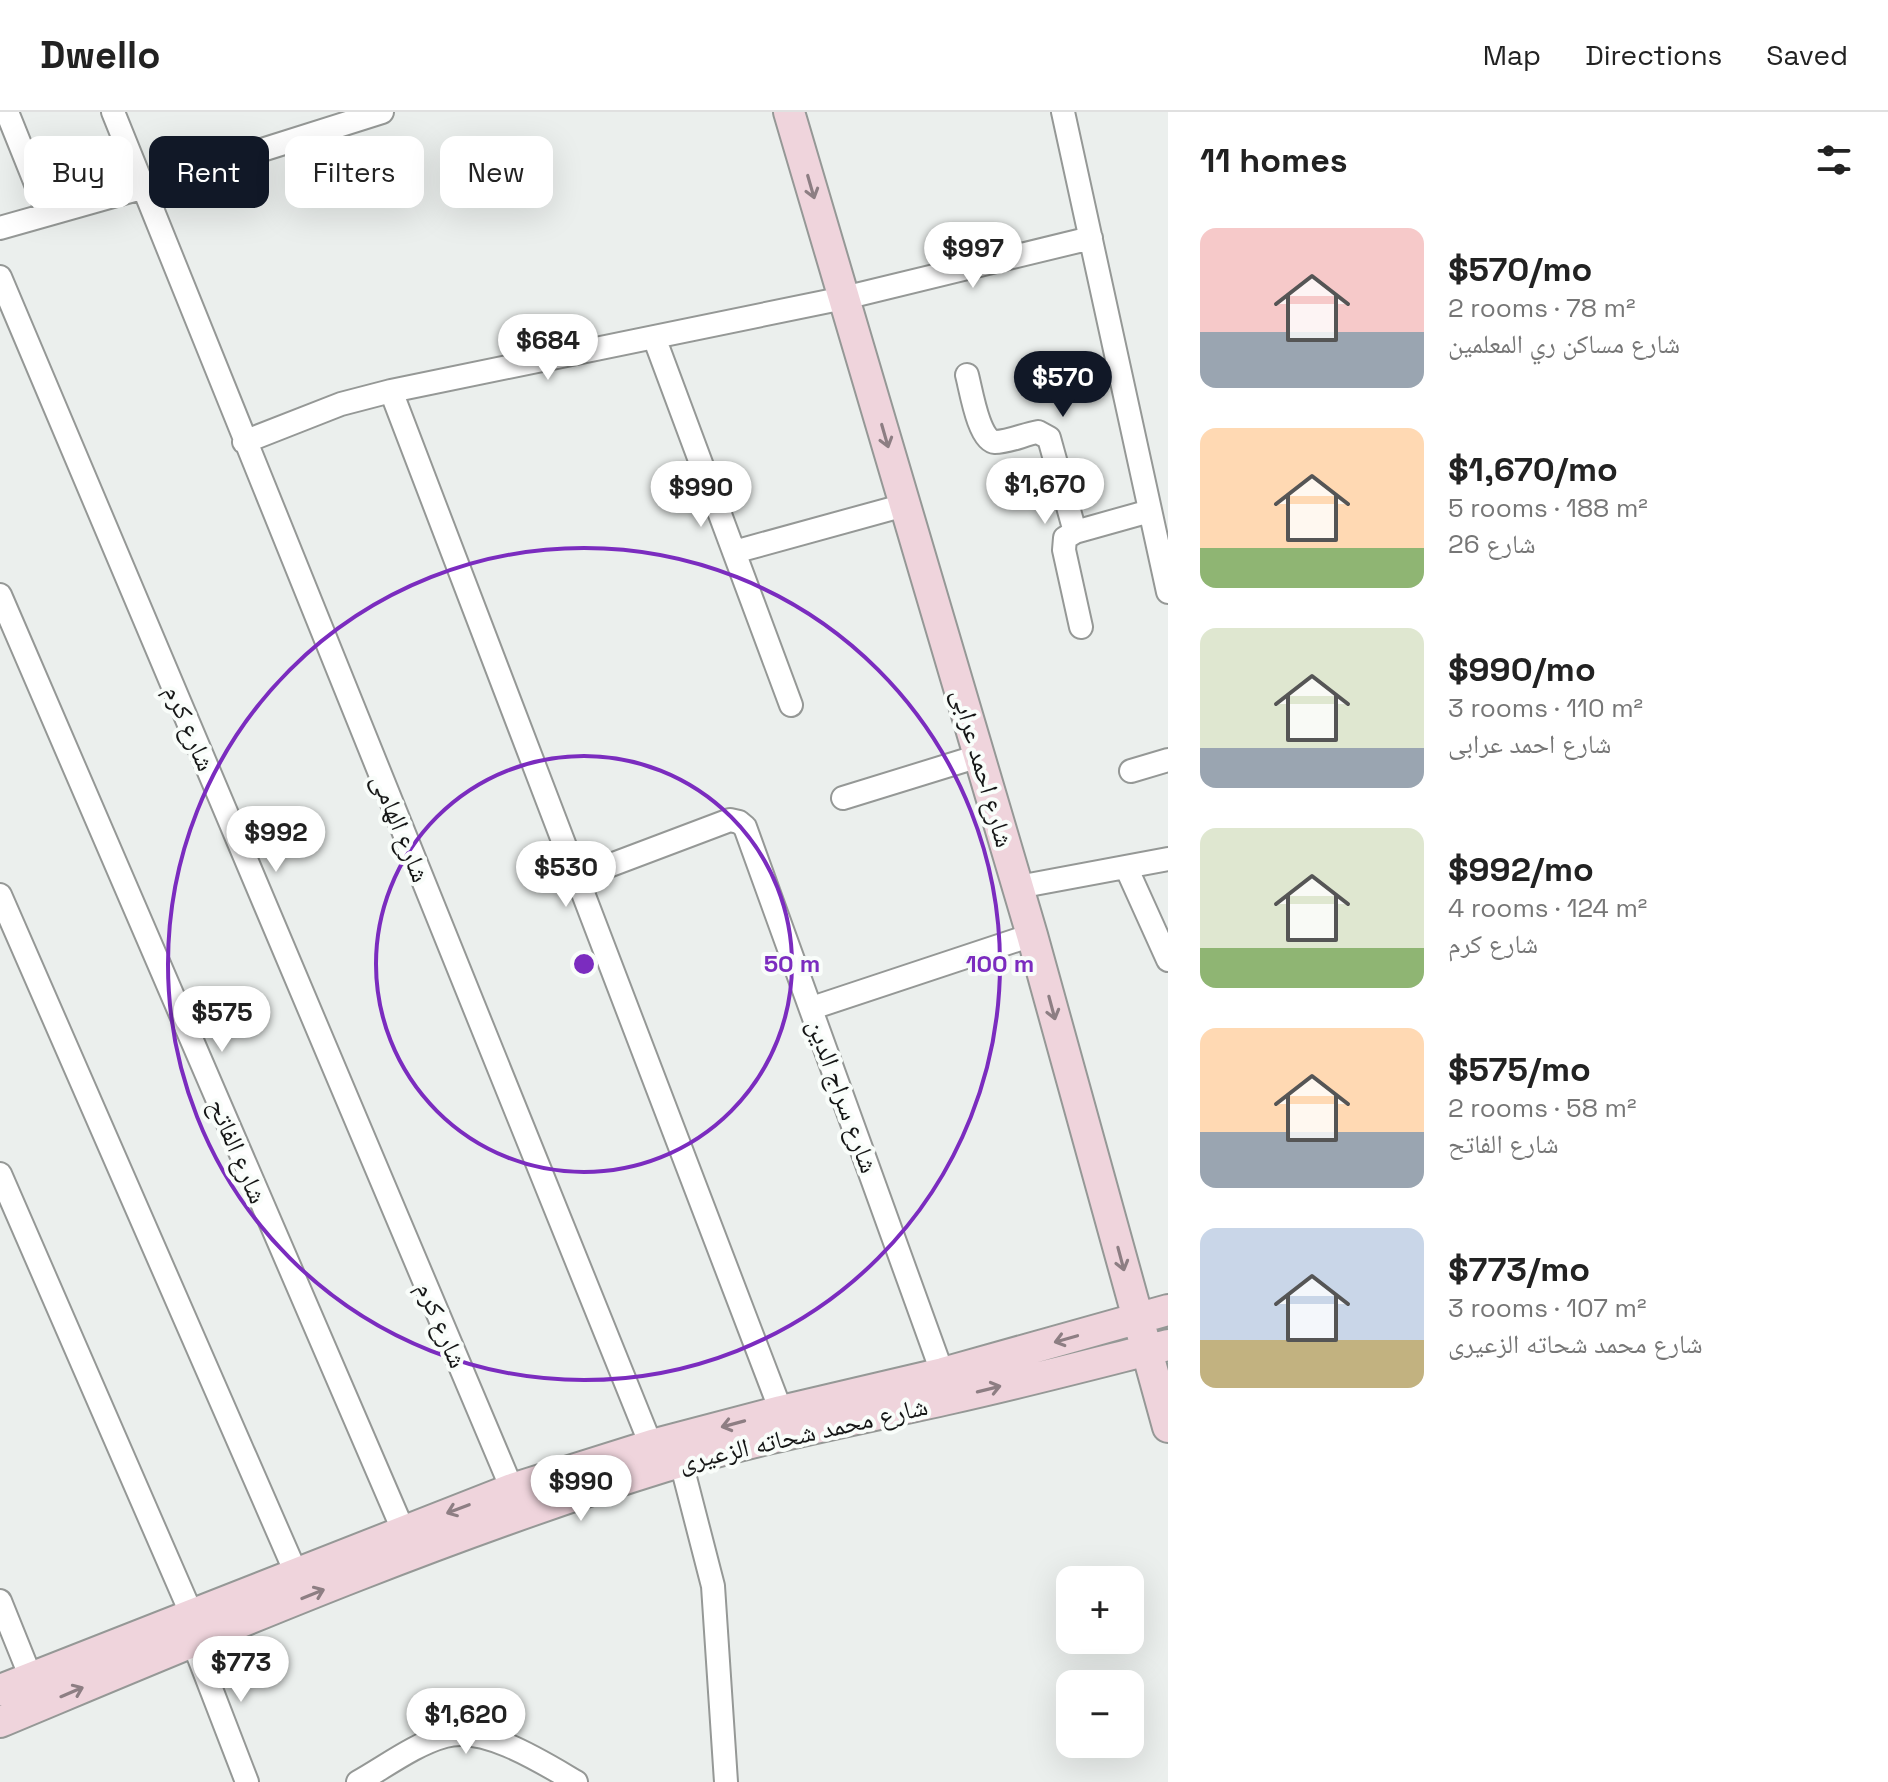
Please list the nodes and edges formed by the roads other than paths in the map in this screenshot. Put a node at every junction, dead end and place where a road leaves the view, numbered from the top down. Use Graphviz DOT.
graph roads {
  1 [pos="7,112"];
  2 [pos="113,112"];
  3 [pos="382,112"];
  4 [pos="789,112"];
  5 [pos="1063,112"];
  6 [pos="145,187"];
  7 [pos="48,214"];
  8 [pos="0,228"];
  9 [pos="1091,238"];
  10 [pos="0,277"];
  11 [pos="844,298"];
  12 [pos="654,337"];
  13 [pos="967,375"];
  14 [pos="391,391"];
  15 [pos="244,442"];
  16 [pos="905,505"];
  17 [pos="1150,511"];
  18 [pos="1075,532"];
  19 [pos="734,552"];
  20 [pos="1168,592"];
  21 [pos="0,595"];
  22 [pos="1081,627"];
  23 [pos="791,705"];
  24 [pos="979,756"];
  25 [pos="1168,760"];
  26 [pos="1131,771"];
  27 [pos="843,798"];
  28 [pos="1168,859"];
  29 [pos="1126,867"];
  30 [pos="579,877"];
  31 [pos="1018,887"];
  32 [pos="0,895"];
  33 [pos="1032,935"];
  34 [pos="1168,960"];
  35 [pos="812,1008"];
  36 [pos="0,1174"];
  37 [pos="1168,1310"];
  38 [pos="1137,1319"];
  39 [pos="1157,1348"];
  40 [pos="947,1386"];
  41 [pos="781,1411"];
  42 [pos="1168,1427"];
  43 [pos="665,1458"];
  44 [pos="512,1489"];
  45 [pos="403,1530"];
  46 [pos="296,1573"];
  47 [pos="0,1601"];
  48 [pos="192,1627"];
  49 [pos="31,1678"];
  50 [pos="0,1690"];
  51 [pos="0,1722"];
  52 [pos="572,1781"];
  53 [pos="247,1782"];
  54 [pos="358,1782"];
  55 [pos="726,1782"];
  1 -- 7 [label="street"];
  2 -- 6 [label="street, شارع الهامى"];
  3 -- 6 [label="street"];
  4 -- 11 [label="street, شارع احمد عرابى, one-way"];
  5 -- 9 [label="street"];
  6 -- 7 [label="street"];
  6 -- 15 [label="street, شارع الهامى"];
  7 -- 8 [label="street"];
  9 -- 11 [label="street"];
  9 -- 17 [label="street"];
  10 -- 44 [label="street, شارع كرم"];
  11 -- 12 [label="street"];
  11 -- 16 [label="street, شارع احمد عرابى, one-way"];
  12 -- 14 [label="street"];
  12 -- 19 [label="street"];
  13 -- 18 [label="street"];
  14 -- 15 [label="street"];
  14 -- 30 [label="street"];
  15 -- 43 [label="street, شارع الهامى"];
  16 -- 19 [label="street"];
  16 -- 24 [label="street, شارع احمد عرابى"];
  17 -- 18 [label="street"];
  17 -- 20 [label="street"];
  18 -- 22 [label="street"];
  19 -- 23 [label="street"];
  21 -- 45 [label="street, شارع الفاتح"];
  24 -- 27 [label="street"];
  24 -- 31 [label="street, شارع احمد عرابى"];
  25 -- 26 [label="street"];
  28 -- 29 [label="street"];
  29 -- 31 [label="street"];
  29 -- 34 [label="street"];
  30 -- 35 [label="street, شارع سراج الدين"];
  30 -- 41 [label="street"];
  31 -- 33 [label="street, شارع احمد عرابى"];
  32 -- 46 [label="street"];
  33 -- 35 [label="street"];
  33 -- 38 [label="street, شارع احمد عرابى, one-way"];
  35 -- 40 [label="street, شارع سراج الدين"];
  36 -- 48 [label="street"];
  37 -- 38 [label="street, شارع محمد شحاته الزعيرى"];
  38 -- 39 [label="street, شارع احمد عرابى"];
  38 -- 40 [label="street, شارع محمد شحاته الزعيرى, one-way"];
  40 -- 39 [label="street, شارع محمد شحاته الزعيرى, one-way"];
  39 -- 42 [label="street, شارع احمد عرابى"];
  40 -- 41 [label="street, شارع محمد شحاته الزعيرى"];
  40 -- 43 [label="street, شارع محمد شحاته الزعيرى"];
  41 -- 43 [label="street, شارع محمد شحاته الزعيرى, one-way"];
  43 -- 44 [label="street, شارع محمد شحاته الزعيرى"];
  48 -- 43 [label="street, شارع محمد شحاته الزعيرى, one-way"];
  43 -- 55 [label="street, شارع الهامى"];
  44 -- 45 [label="street, شارع محمد شحاته الزعيرى, one-way"];
  45 -- 46 [label="street, شارع محمد شحاته الزعيرى"];
  46 -- 48 [label="street, شارع محمد شحاته الزعيرى"];
  47 -- 49 [label="street"];
  48 -- 49 [label="street, شارع محمد شحاته الزعيرى"];
  51 -- 48 [label="street, شارع محمد شحاته الزعيرى, one-way"];
  48 -- 53 [label="street"];
  49 -- 50 [label="street, شارع محمد شحاته الزعيرى"];
  52 -- 54 [label="street"];
}
